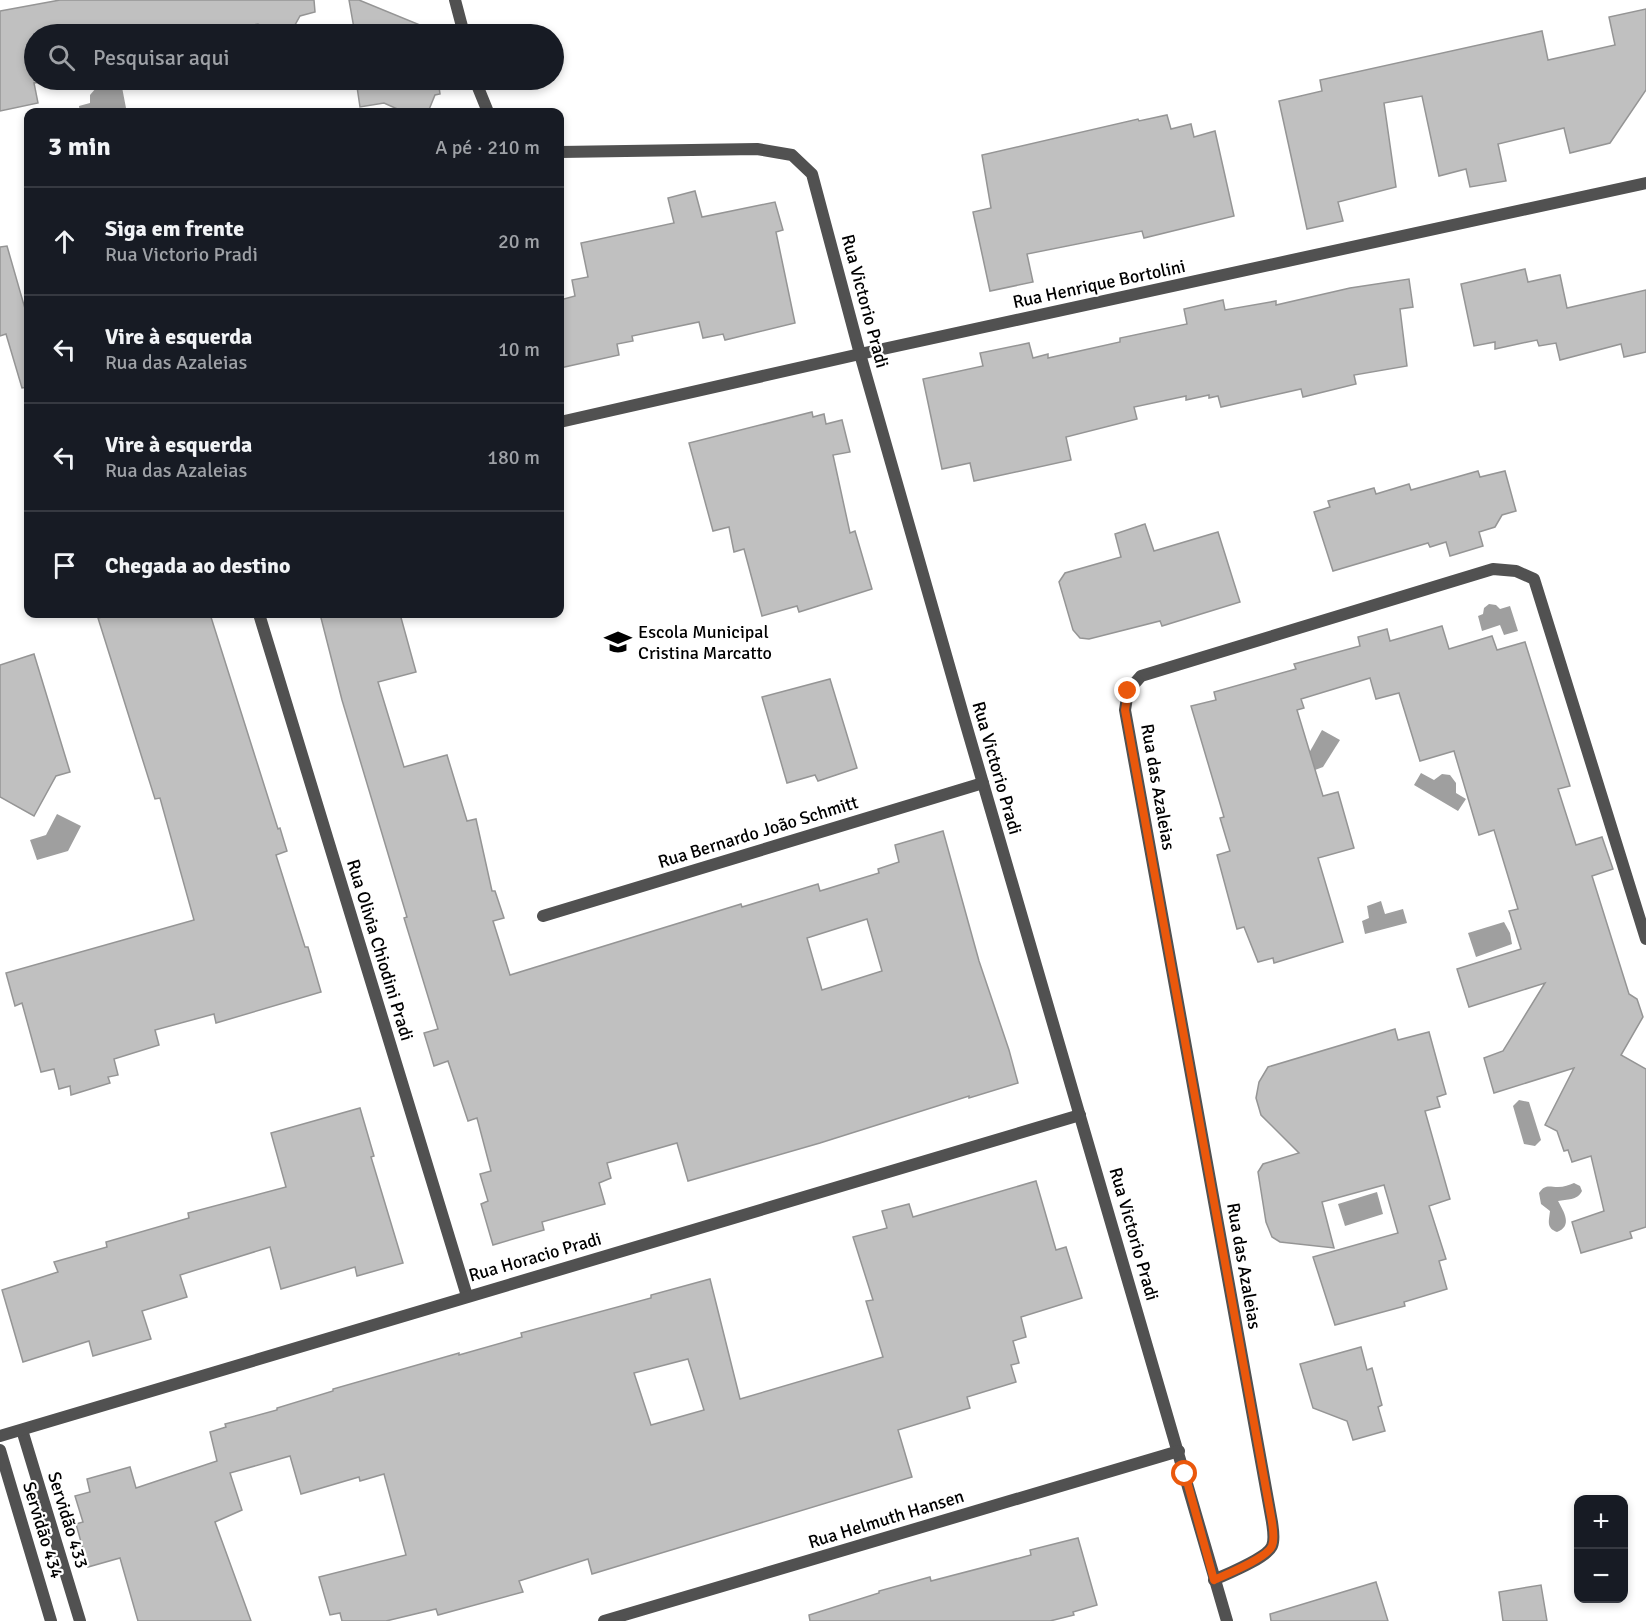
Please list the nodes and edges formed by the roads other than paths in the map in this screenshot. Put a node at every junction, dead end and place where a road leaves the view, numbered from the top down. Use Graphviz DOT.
graph roads {
  1 [pos="455,0"];
  2 [pos="461,24"];
  3 [pos="479,90"];
  4 [pos="486,108"];
  5 [pos="564,152"];
  6 [pos="1646,183"];
  7 [pos="860,354"];
  8 [pos="564,421"];
  9 [pos="261,618"];
  10 [pos="983,783"];
  11 [pos="543,916"];
  12 [pos="1646,939"];
  13 [pos="1080,1115"];
  14 [pos="467,1296"];
  15 [pos="21,1430"];
  16 [pos="0,1436"];
  17 [pos="0,1450"];
  18 [pos="1179,1451"];
  19 [pos="1214,1580"];
  20 [pos="51,1621"];
  21 [pos="80,1621"];
  22 [pos="604,1621"];
  23 [pos="1227,1621"];
  1 -- 2 [label="street"];
  3 -- 4 [label="street"];
  5 -- 7 [label="street, Rua Victorio Pradi"];
  6 -- 7 [label="street, Rua Henrique Bortolini"];
  7 -- 8 [label="street, Rua Henrique Bortolini"];
  7 -- 10 [label="street, Rua Victorio Pradi"];
  9 -- 14 [label="street, Rua Olivia Chiodini Pradi"];
  10 -- 11 [label="street, Rua Bernardo João Schmitt"];
  10 -- 13 [label="street, Rua Victorio Pradi"];
  12 -- 19 [label="street, Rua das Azaleias"];
  13 -- 14 [label="street, Rua Horacio Pradi"];
  13 -- 18 [label="street, Rua Victorio Pradi"];
  14 -- 15 [label="street, Rua Horacio Pradi"];
  15 -- 16 [label="street, Rua Horacio Pradi"];
  15 -- 21 [label="street, Servidão 433"];
  17 -- 20 [label="street, Servidão 434"];
  18 -- 19 [label="street, Rua Victorio Pradi"];
  18 -- 22 [label="street, Rua Helmuth Hansen"];
  19 -- 23 [label="street, Rua Victorio Pradi"];
}
